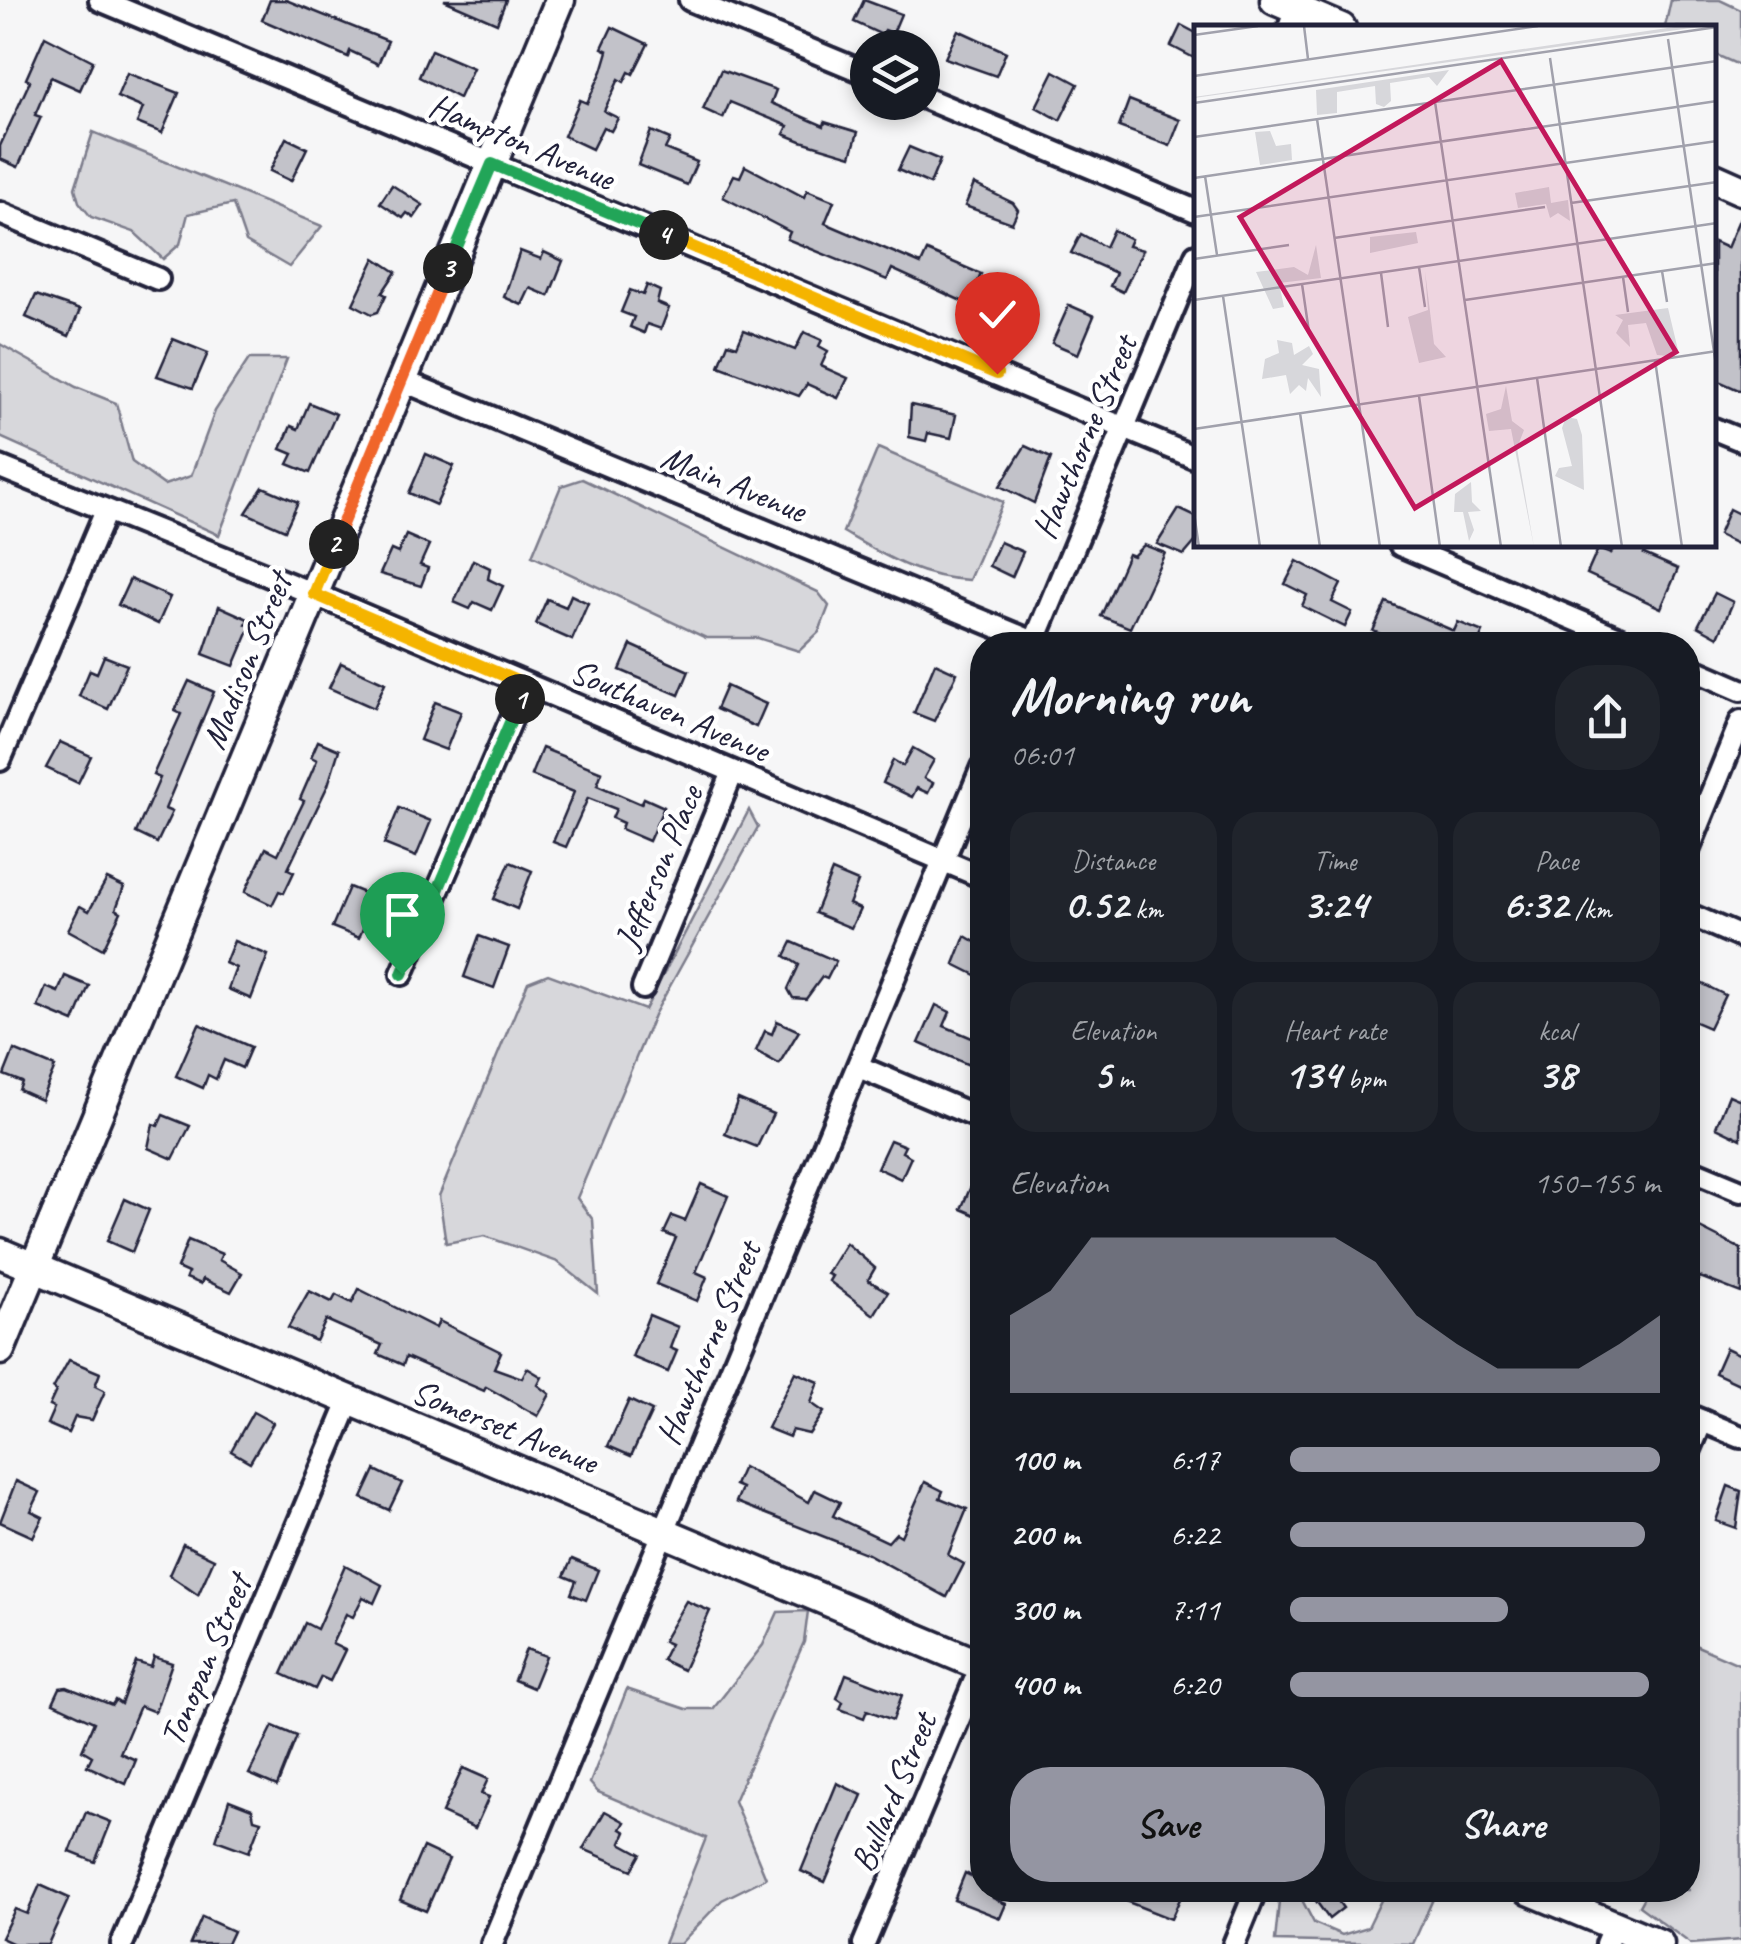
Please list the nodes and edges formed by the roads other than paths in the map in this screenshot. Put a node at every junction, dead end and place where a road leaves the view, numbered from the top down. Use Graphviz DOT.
graph roads {
  1 [pos="100,0"];
  2 [pos="560,0"];
  3 [pos="690,0"];
  4 [pos="1287,12"];
  5 [pos="1331,25"];
  6 [pos="850,67"];
  7 [pos="940,105"];
  8 [pos="492,164"];
  9 [pos="1716,179"];
  10 [pos="1741,190"];
  11 [pos="1194,211"];
  12 [pos="0,213"];
  13 [pos="1194,259"];
  14 [pos="158,278"];
  15 [pos="401,380"];
  16 [pos="1124,427"];
  17 [pos="1716,430"];
  18 [pos="1741,440"];
  19 [pos="1194,457"];
  20 [pos="0,467"];
  21 [pos="106,511"];
  22 [pos="1407,548"];
  23 [pos="314,594"];
  24 [pos="1007,632"];
  25 [pos="1041,632"];
  26 [pos="1604,632"];
  27 [pos="1700,673"];
  28 [pos="526,685"];
  29 [pos="1741,690"];
  30 [pos="1741,721"];
  31 [pos="0,760"];
  32 [pos="732,772"];
  33 [pos="970,797"];
  34 [pos="1700,822"];
  35 [pos="944,861"];
  36 [pos="970,872"];
  37 [pos="1700,919"];
  38 [pos="1741,937"];
  39 [pos="402,974"];
  40 [pos="642,988"];
  41 [pos="859,1067"];
  42 [pos="970,1114"];
  43 [pos="1700,1174"];
  44 [pos="1741,1191"];
  45 [pos="0,1253"];
  46 [pos="35,1267"];
  47 [pos="0,1350"];
  48 [pos="349,1402"];
  49 [pos="1700,1420"];
  50 [pos="1741,1437"];
  51 [pos="663,1532"];
  52 [pos="970,1661"];
  53 [pos="970,1694"];
  54 [pos="1251,1902"];
  55 [pos="1551,1902"];
  56 [pos="1610,1935"];
  57 [pos="122,1944"];
  58 [pos="492,1944"];
  59 [pos="864,1944"];
  60 [pos="1234,1944"];
  61 [pos="1660,1944"];
  1 -- 8 [label="street, Hampton Avenue"];
  2 -- 8 [label="street, Madison Street"];
  3 -- 6 [label="street"];
  4 -- 5 [label="street"];
  7 -- 11 [label="street"];
  8 -- 15 [label="street, Madison Street"];
  8 -- 16 [label="street, Hampton Avenue"];
  9 -- 10 [label="street"];
  12 -- 14 [label="street"];
  13 -- 16 [label="street, Hawthorne Street"];
  15 -- 23 [label="street, Madison Street"];
  15 -- 24 [label="street, Main Avenue"];
  16 -- 19 [label="street, Hampton Avenue"];
  16 -- 25 [label="street, Hawthorne Street"];
  17 -- 18 [label="street"];
  20 -- 21 [label="street, Southaven Avenue"];
  21 -- 23 [label="street, Southaven Avenue"];
  21 -- 31 [label="street"];
  22 -- 26 [label="street"];
  23 -- 28 [label="street, Southaven Avenue"];
  23 -- 46 [label="street, Madison Street"];
  27 -- 29 [label="street"];
  28 -- 32 [label="street, Southaven Avenue"];
  28 -- 39 [label="street"];
  30 -- 34 [label="street"];
  32 -- 35 [label="street, Southaven Avenue"];
  32 -- 40 [label="street, Jefferson Place"];
  33 -- 35 [label="street, Hawthorne Street"];
  35 -- 36 [label="street, Southaven Avenue"];
  35 -- 41 [label="street, Hawthorne Street"];
  37 -- 38 [label="street"];
  41 -- 42 [label="street"];
  41 -- 51 [label="street, Hawthorne Street"];
  43 -- 44 [label="street"];
  45 -- 46 [label="street, Somerset Avenue"];
  46 -- 47 [label="street, Madison Street"];
  46 -- 48 [label="street, Somerset Avenue"];
  48 -- 51 [label="street, Somerset Avenue"];
  48 -- 57 [label="street, Tonopan Street"];
  49 -- 50 [label="street"];
  51 -- 52 [label="street, Somerset Avenue"];
  51 -- 58 [label="street, Hawthorne Street"];
  53 -- 59 [label="street, Bullard Street"];
  54 -- 60 [label="street"];
  55 -- 56 [label="street"];
  56 -- 61 [label="street"];
}
